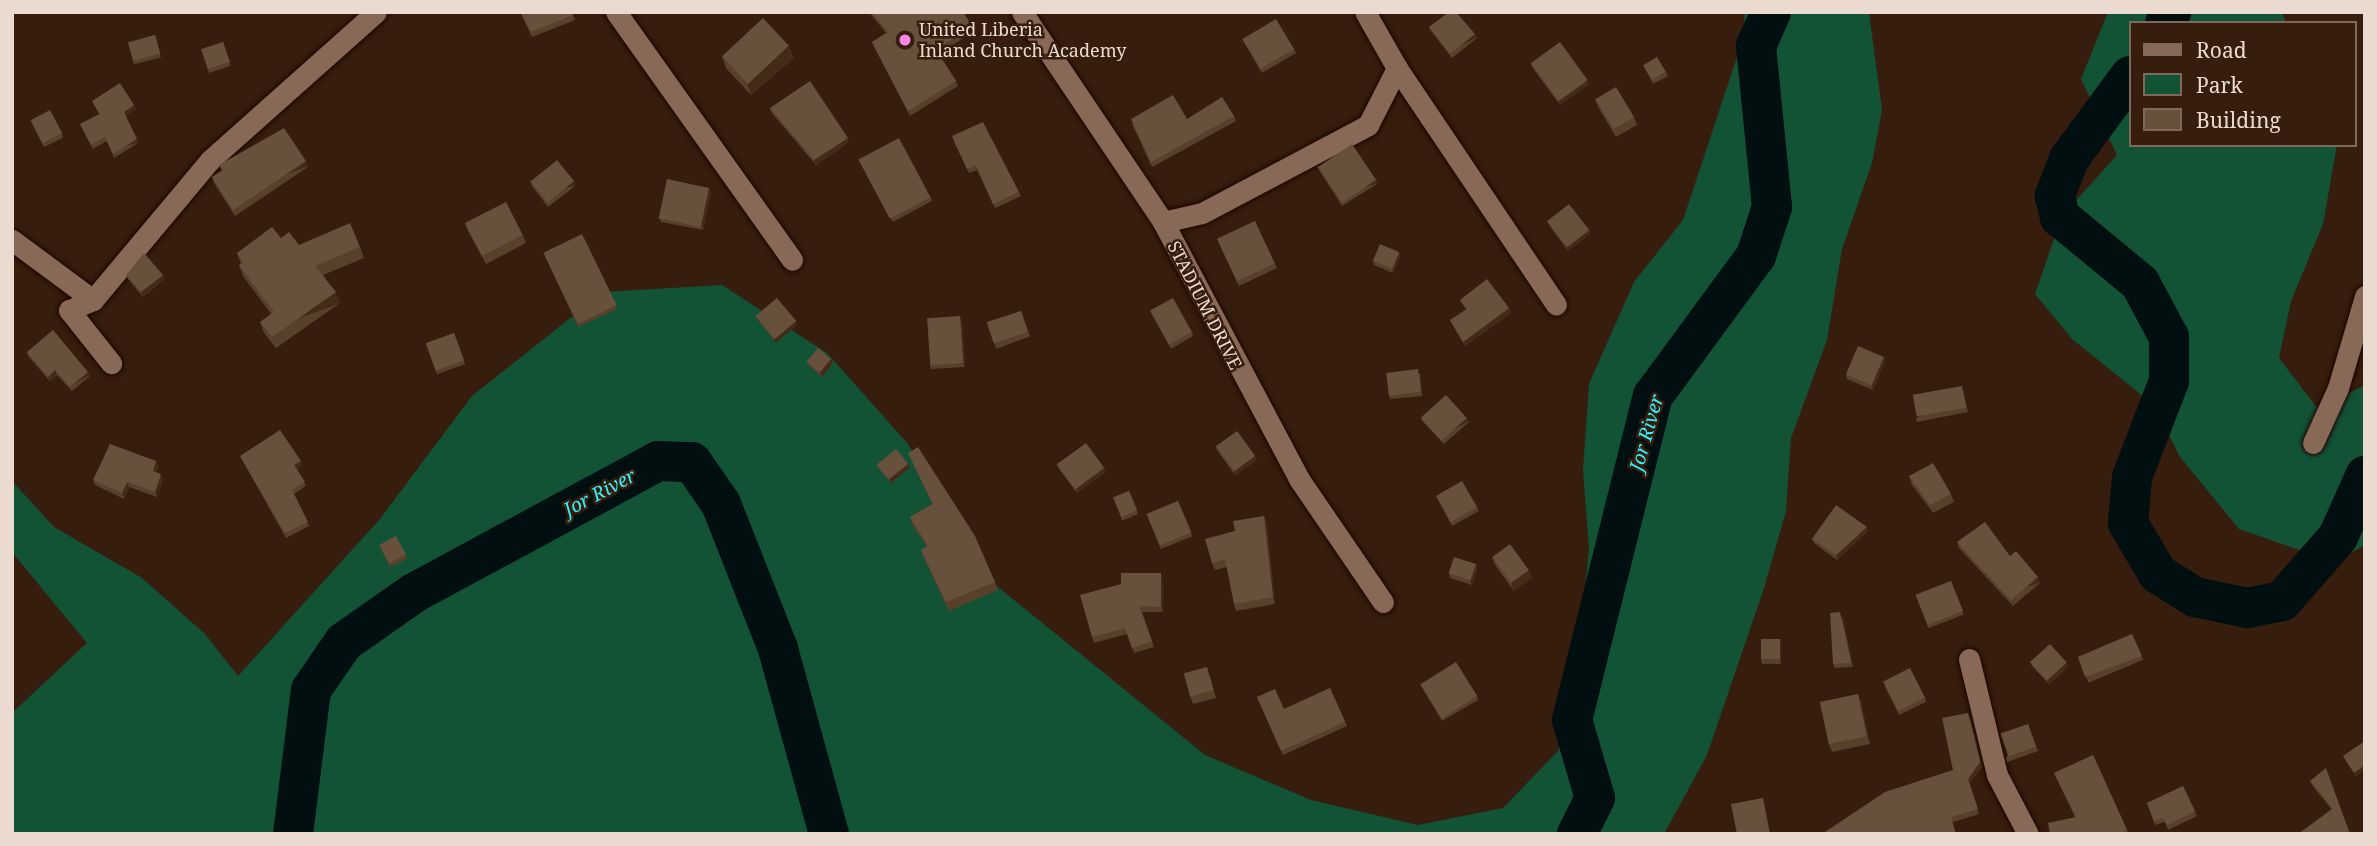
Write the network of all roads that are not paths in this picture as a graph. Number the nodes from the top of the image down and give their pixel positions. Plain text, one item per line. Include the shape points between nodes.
1 (376, 12) edge
2 (616, 12) edge
3 (1022, 12) edge
4 (1365, 12) edge
5 (1397, 68) junction
6 (1163, 222) junction
7 (12, 240) edge
8 (792, 260) dead end
9 (2365, 296) edge
10 (93, 300) junction
11 (1556, 304) dead end
12 (111, 363) dead end
13 (2314, 443) dead end
14 (1382, 603) dead end
15 (1969, 659) dead end
16 (2028, 834) edge

1 - 10 street via 210,160
2 - 8 street
3 - 6 street, STADIUM DRIVE
4 - 5 street
5 - 6 street via 1368,125 1202,213
5 - 11 street
6 - 14 street, STADIUM DRIVE via 1299,479
7 - 10 street
9 - 13 street via 2338,388
10 - 12 street via 69,310
15 - 16 street via 1997,775

